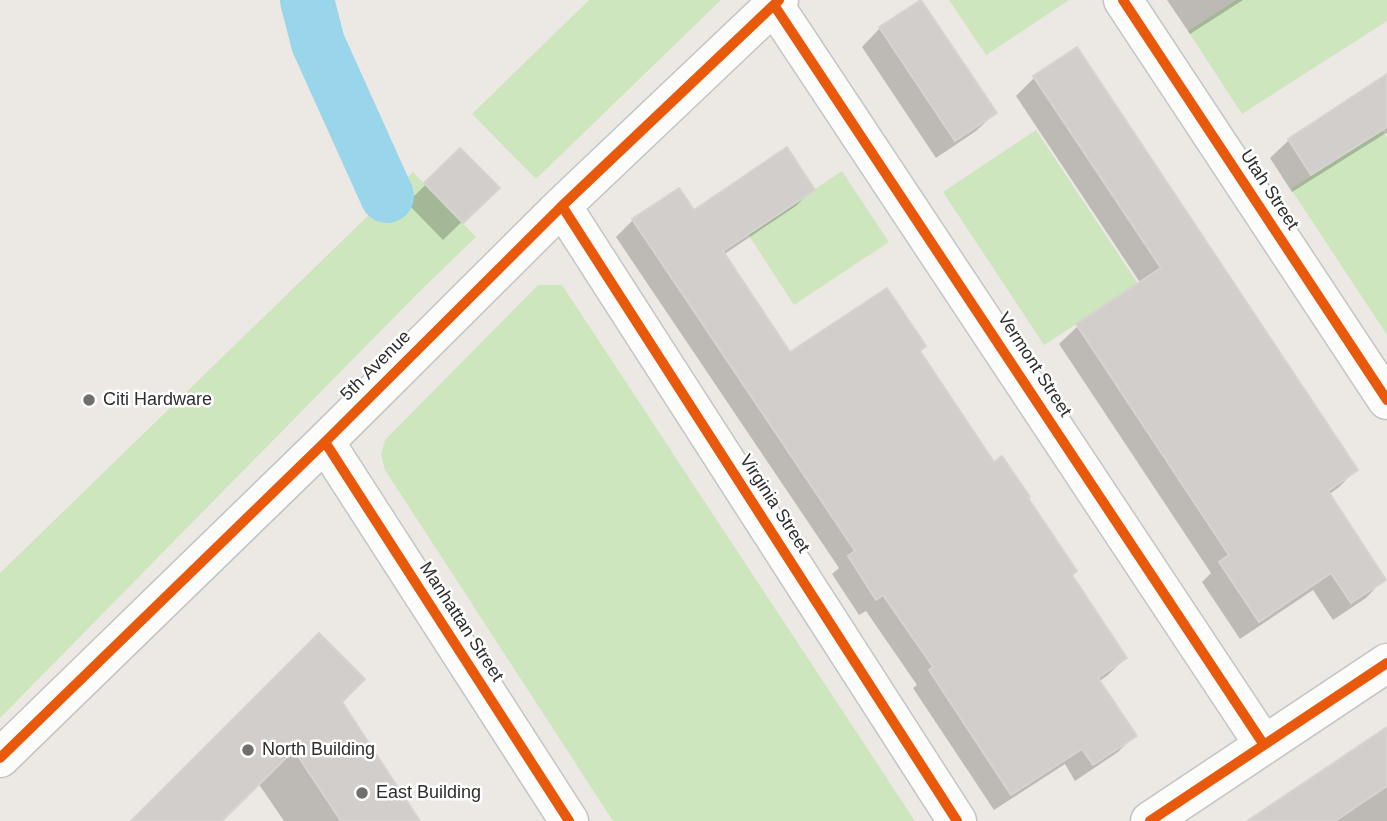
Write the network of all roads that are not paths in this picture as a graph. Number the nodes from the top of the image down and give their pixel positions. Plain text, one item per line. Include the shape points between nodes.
1 (1123, 0) edge
2 (777, 2) edge
3 (562, 206) junction
4 (1387, 400) edge
5 (324, 442) junction
6 (1387, 663) edge
7 (1264, 745) junction
8 (0, 758) edge
9 (569, 821) edge
10 (957, 821) edge
11 (1150, 821) edge

1 - 4 street, Utah Street
2 - 3 street, 5th Avenue
2 - 7 street, Vermont Street
3 - 5 street, 5th Avenue
3 - 10 street, Virginia Street
5 - 8 street, 5th Avenue
5 - 9 street, Manhattan Street
6 - 7 street
7 - 11 street

